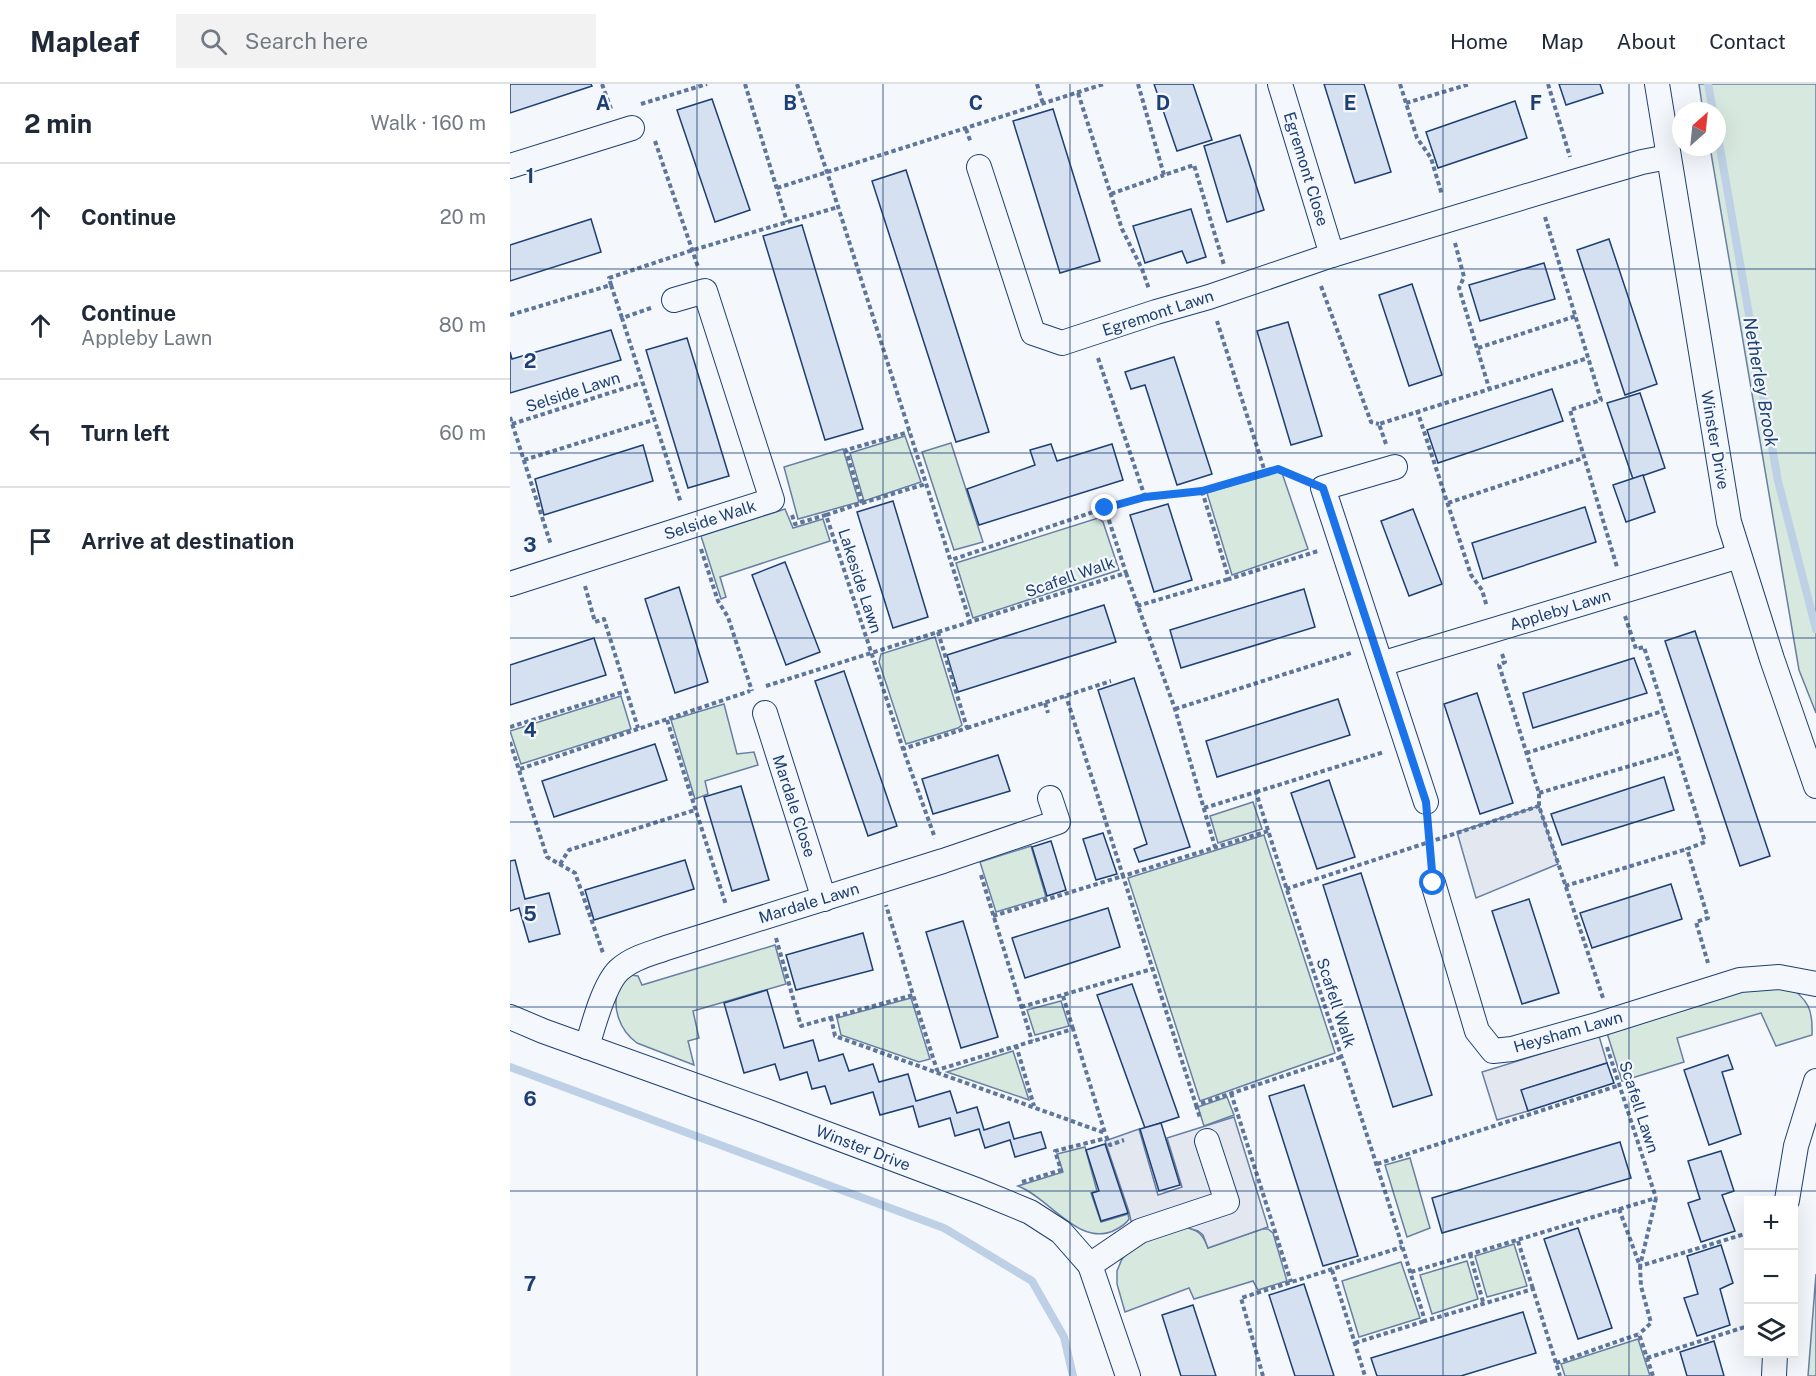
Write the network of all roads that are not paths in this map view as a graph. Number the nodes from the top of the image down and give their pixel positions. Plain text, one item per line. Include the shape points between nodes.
1 (1281, 84) edge
2 (1657, 84) edge
3 (626, 117) road end
4 (1668, 157) junction
5 (510, 166) edge
6 (979, 167) dead end
7 (1322, 259) junction
8 (674, 300) road end
9 (1395, 467) road end
10 (1739, 556) junction
11 (510, 584) edge
12 (1378, 654) junction
13 (765, 713) dead end
14 (1816, 786) edge
15 (1050, 798) dead end
16 (1426, 802) road end
17 (1433, 883) road end
18 (824, 899) junction
19 (1816, 984) edge
20 (510, 1017) edge
21 (586, 1047) junction
22 (1816, 1081) edge
23 (1207, 1141) dead end
24 (1788, 1196) edge
25 (1090, 1265) junction
26 (1775, 1358) edge
27 (1128, 1376) edge
28 (1774, 1376) edge

1 - 7 street, Egremont Close
2 - 4 street, Winster Drive
3 - 5 street
4 - 7 street, Egremont Lawn
4 - 10 street, Winster Drive via 1729,522
6 - 7 street, Egremont Lawn via 1034,333 1062,343
8 - 11 street, Selside Walk via 705,291 772,500
9 - 12 street via 1323,488
10 - 12 street, Appleby Lawn via 1494,630
10 - 14 street, Winster Drive
12 - 16 street
13 - 18 street, Mardale Close
15 - 18 street, Mardale Lawn via 1058,822
17 - 19 street, Heysham Lawn via 1477,1031 1493,1052 1605,1023 1740,980 1779,977
18 - 21 street, Mardale Lawn via 630,962 618,971
20 - 21 street, Winster Drive
21 - 25 street, Winster Drive via 1030,1212 1061,1232
22 - 24 street via 1796,1146
23 - 25 street via 1227,1202 1140,1231
25 - 27 street, Winster Drive
26 - 28 street

